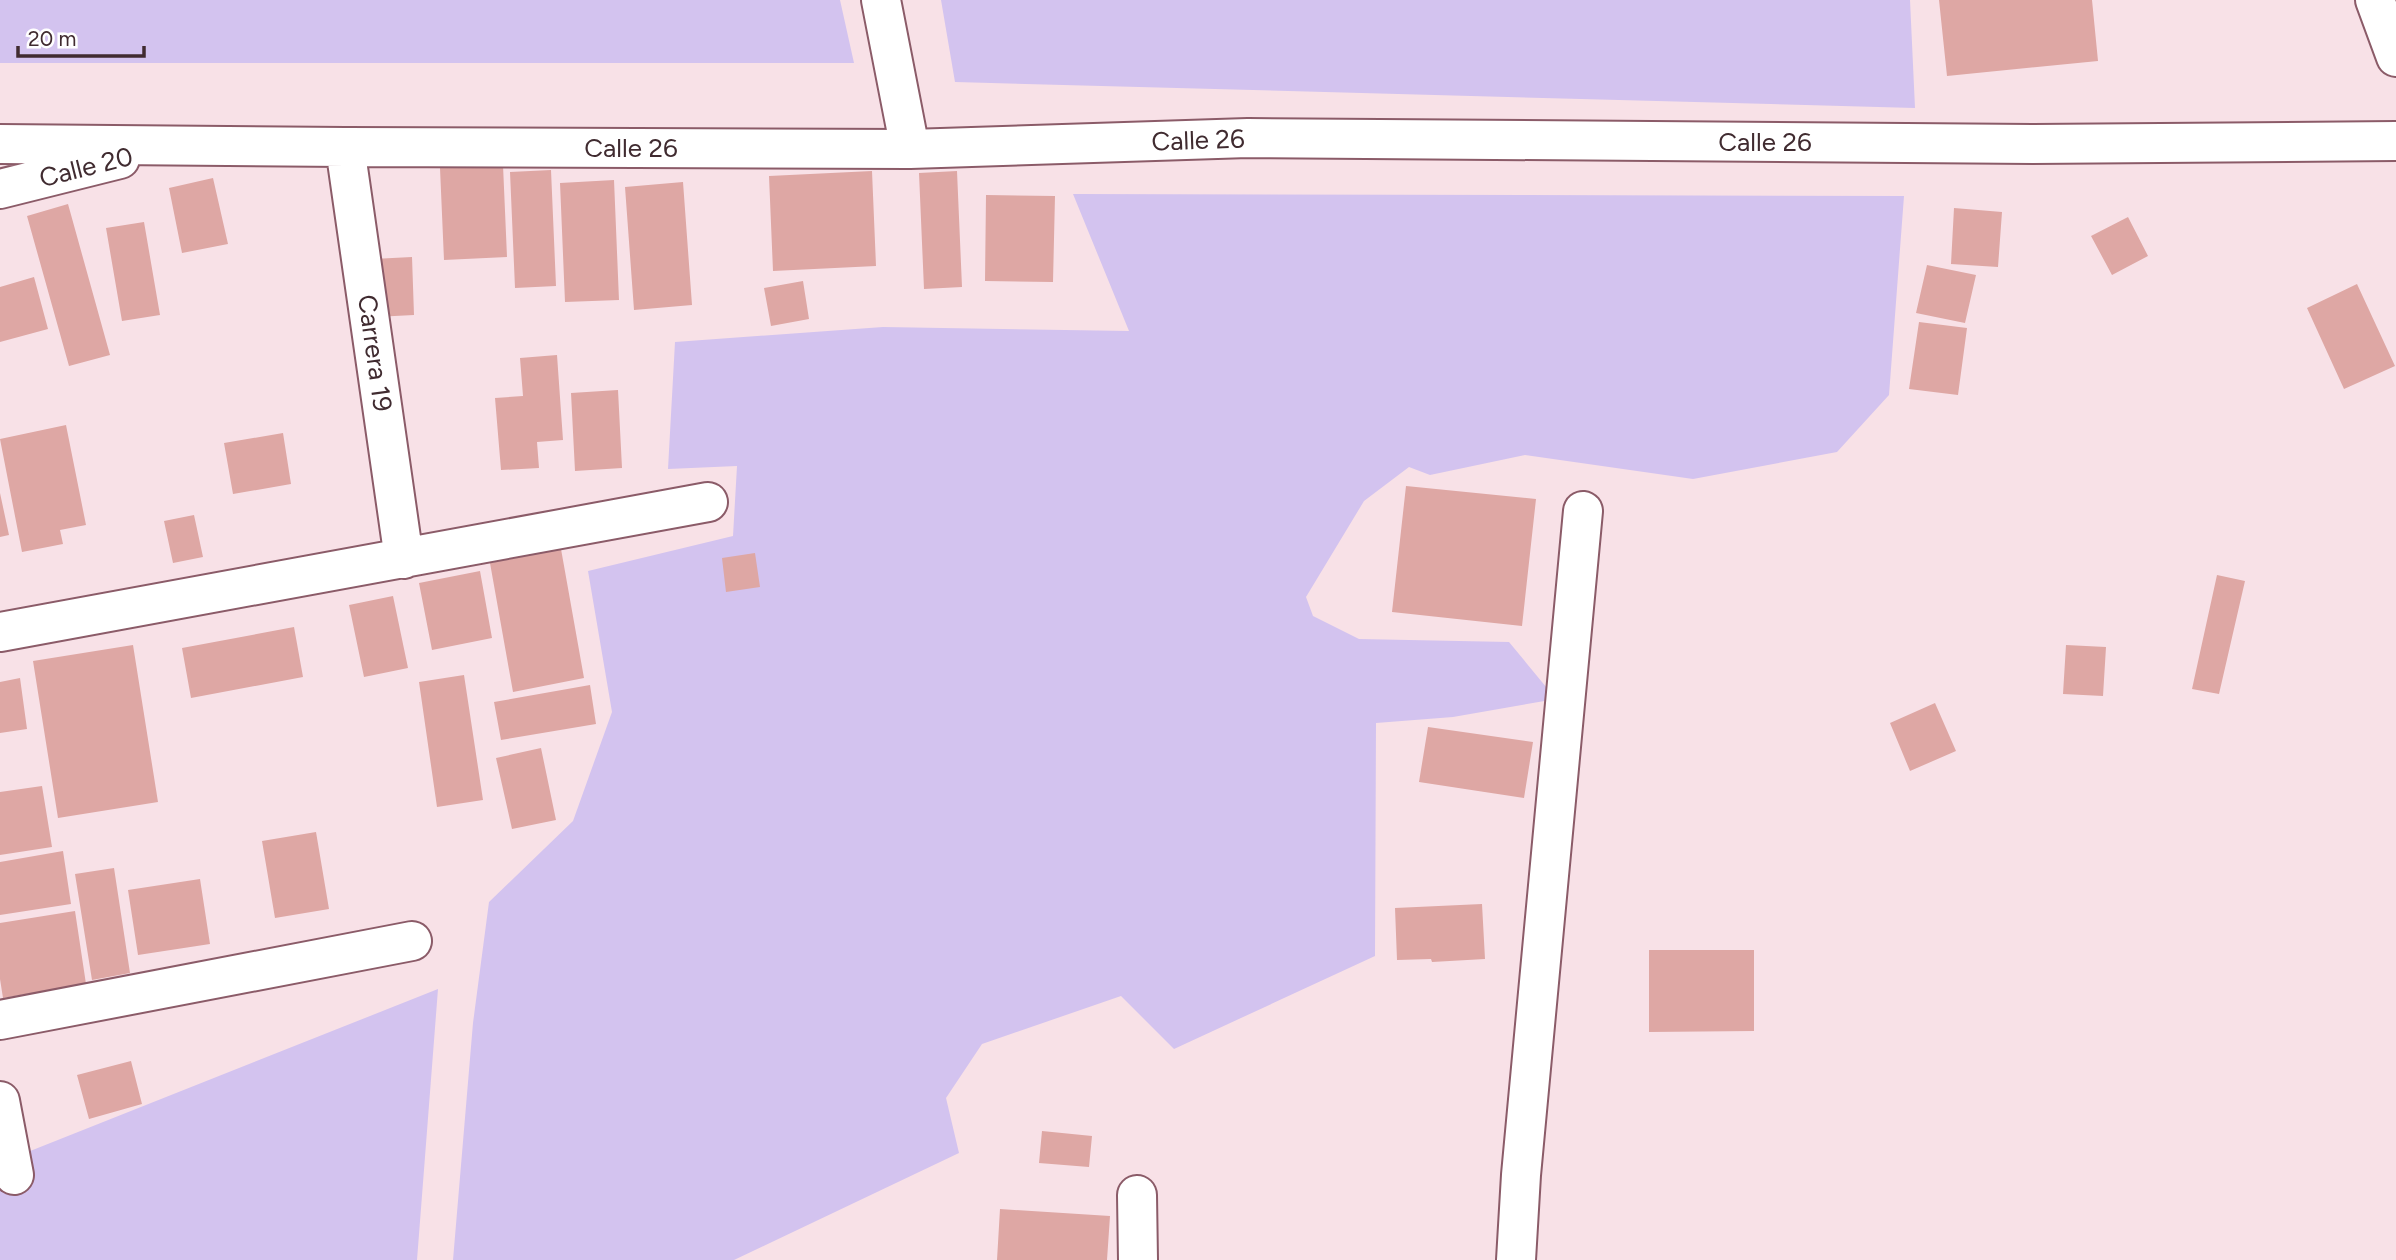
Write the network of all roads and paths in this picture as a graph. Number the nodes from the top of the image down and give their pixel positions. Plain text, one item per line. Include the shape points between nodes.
1 (881, 0) edge
2 (2375, 0) edge
3 (2396, 57) edge
4 (2396, 141) edge
5 (0, 144) edge
6 (173, 145) junction
7 (345, 148) junction
8 (910, 149) junction
9 (0, 189) edge
10 (709, 502) dead end
11 (1583, 512) dead end
12 (404, 559) junction
13 (0, 632) edge
14 (412, 941) dead end
15 (0, 1020) edge
16 (0, 1101) edge
17 (14, 1175) dead end
18 (1137, 1195) dead end
19 (1138, 1260) edge
20 (1516, 1260) edge

1 - 8 street
2 - 3 street
4 - 8 street, Calle 26 via 2033,144 1248,138
5 - 6 street, Calle 26
6 - 7 street, Calle 26
6 - 9 street, Calle 20
7 - 8 street, Calle 26
7 - 12 street, Carrera 19
10 - 12 street
11 - 20 street
12 - 13 street
14 - 15 street
16 - 17 street
18 - 19 street

